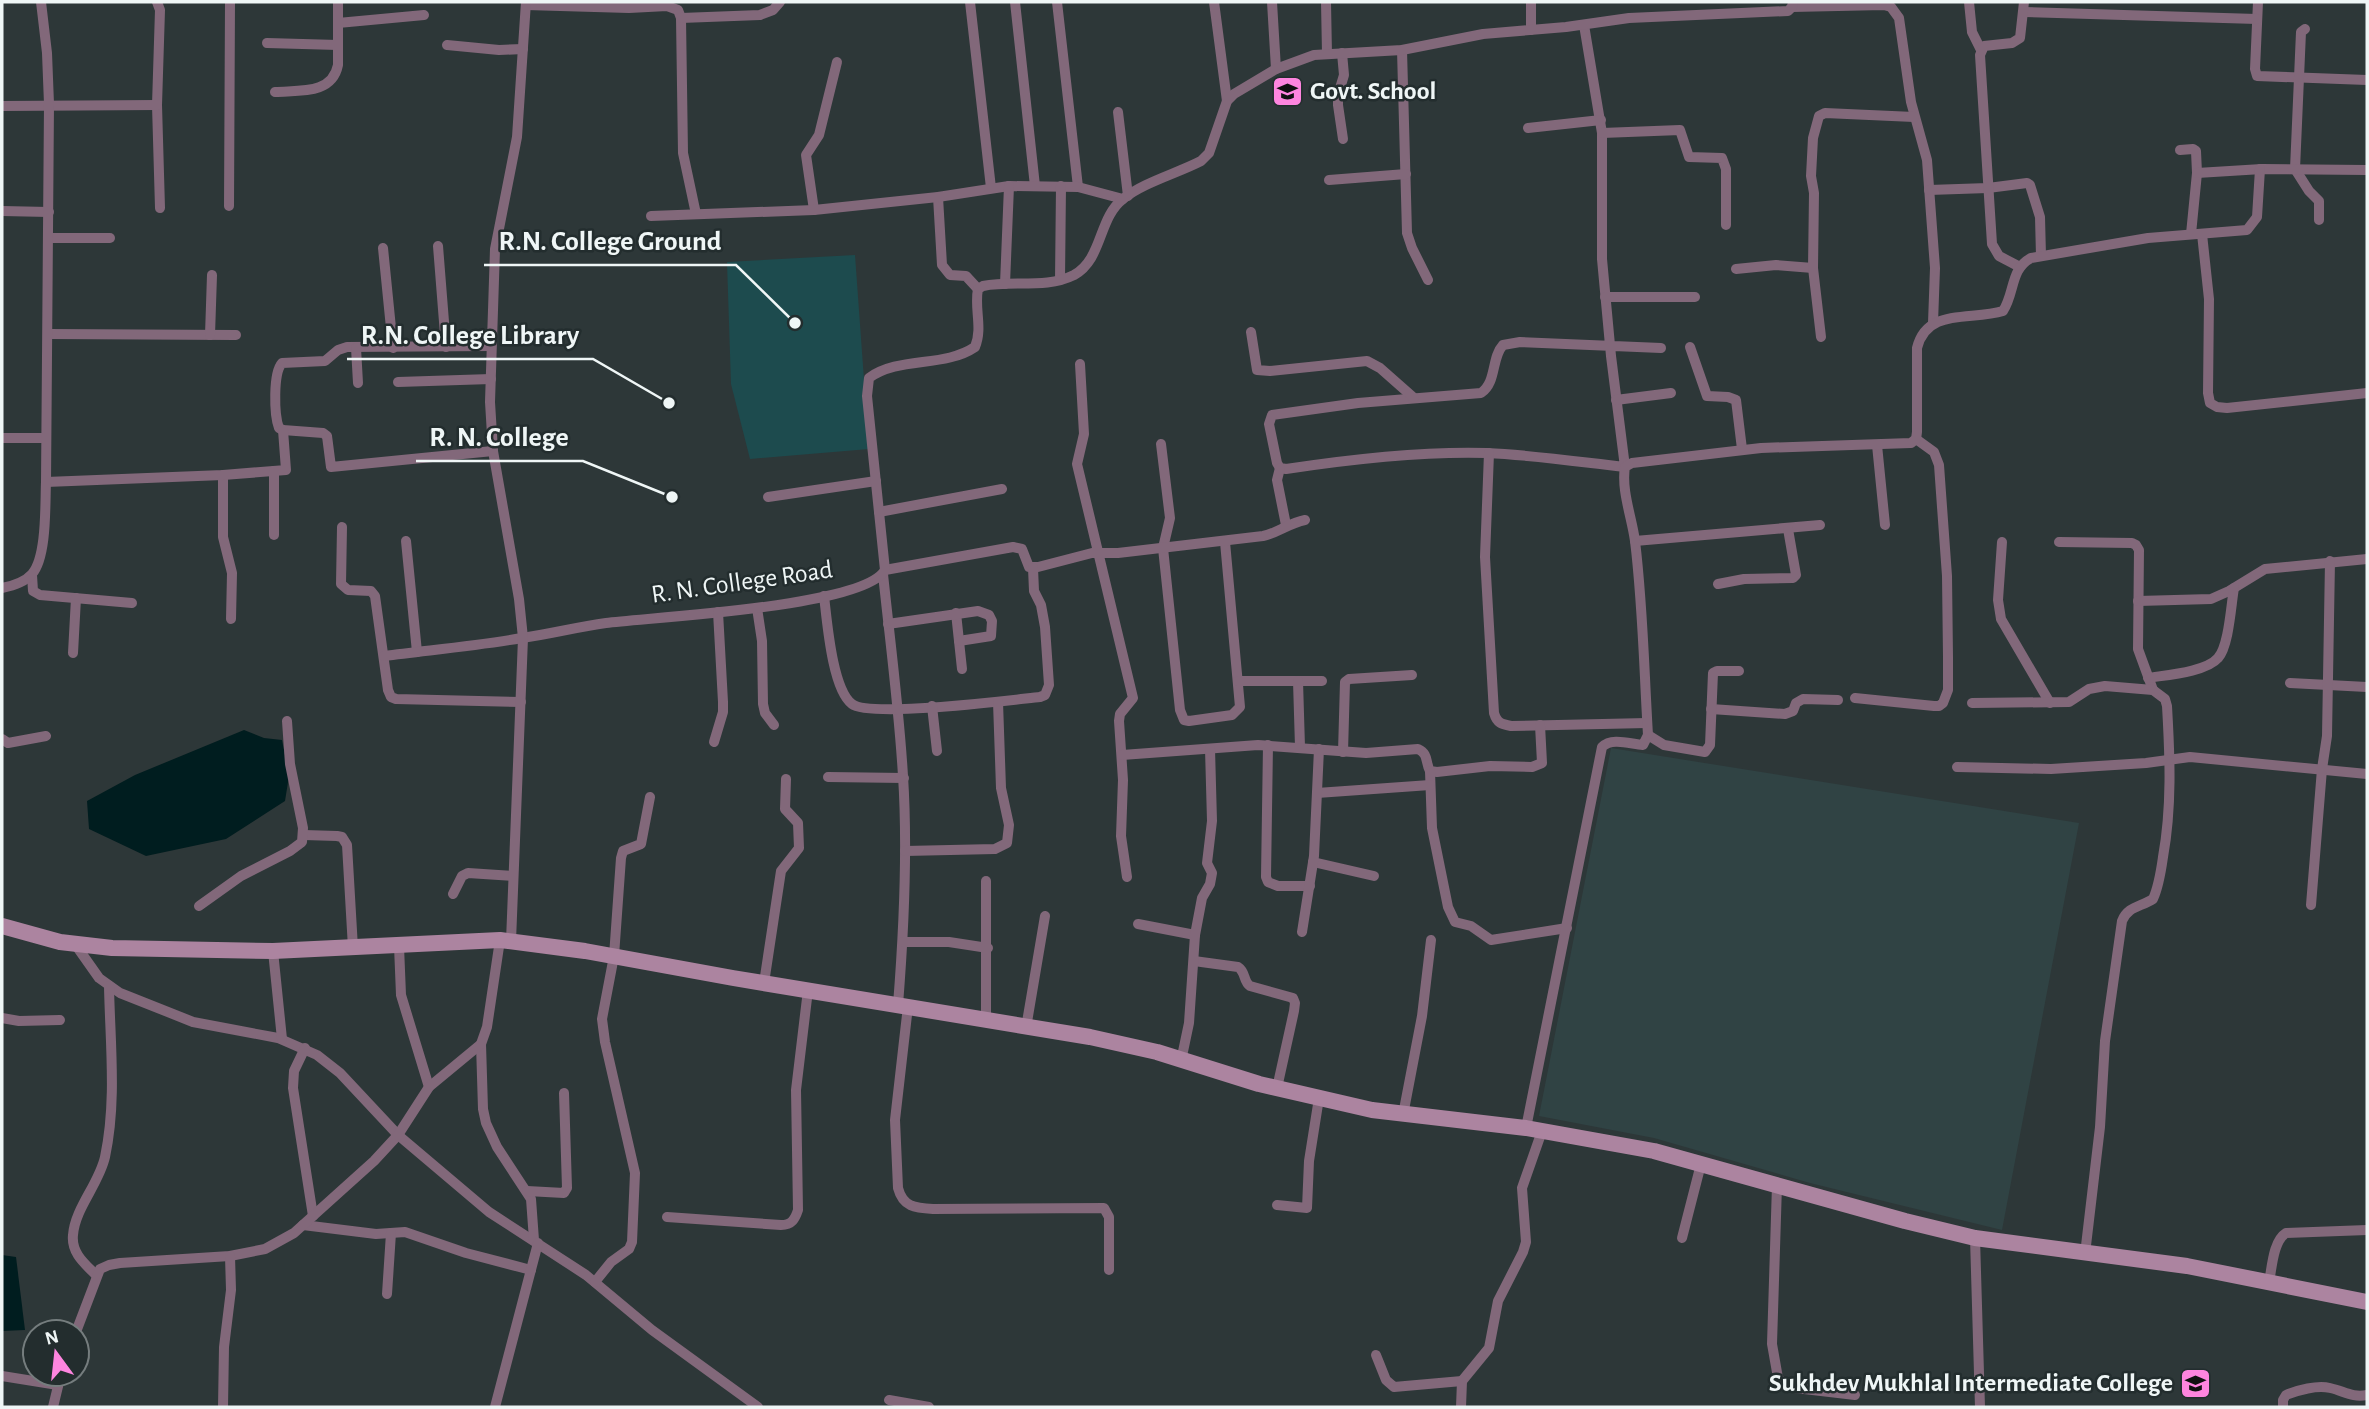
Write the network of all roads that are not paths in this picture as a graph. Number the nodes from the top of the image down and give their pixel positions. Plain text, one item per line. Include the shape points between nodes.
1 (41, 2) edge
2 (157, 2) edge
3 (230, 2) edge
4 (338, 2) edge
5 (780, 2) edge
6 (970, 2) edge
7 (1015, 2) edge
8 (1057, 2) edge
9 (1213, 2) edge
10 (1272, 2) edge
11 (1326, 2) edge
12 (1531, 2) edge
13 (1969, 2) edge
14 (2258, 2) edge
15 (526, 3) edge
16 (629, 5) edge
17 (1793, 5) edge
18 (1713, 7) edge
19 (2024, 7) edge
20 (424, 15) dead end
21 (681, 18) junction
22 (2257, 19) junction
23 (338, 23) junction
24 (1584, 25) junction
25 (2305, 29) dead end
26 (1531, 30) junction
27 (267, 43) dead end
28 (338, 45) junction
29 (447, 45) dead end
30 (523, 49) junction
31 (1402, 50) junction
32 (1981, 50) junction
33 (1342, 53) junction
34 (1327, 54) junction
35 (837, 62) dead end
36 (1276, 69) junction
37 (2300, 77) junction
38 (2367, 80) edge
39 (275, 92) dead end
40 (1227, 102) junction
41 (49, 104) junction
42 (157, 105) junction
43 (2, 106) edge
44 (1118, 112) dead end
45 (1914, 117) junction
46 (1601, 120) junction
47 (1528, 128) dead end
48 (1602, 133) junction
49 (1343, 139) dead end
50 (2180, 150) dead end
51 (2260, 169) junction
52 (2295, 169) junction
53 (2367, 170) edge
54 (2197, 173) junction
55 (1406, 174) junction
56 (1329, 180) dead end
57 (1009, 186) junction
58 (1035, 186) junction
59 (1061, 186) junction
60 (1078, 187) junction
61 (991, 188) junction
62 (1988, 188) junction
63 (1929, 190) junction
64 (938, 197) junction
65 (1125, 197) junction
66 (229, 206) dead end
67 (160, 208) dead end
68 (814, 210) junction
69 (2, 211) edge
70 (49, 212) junction
71 (696, 214) junction
72 (651, 216) dead end
73 (2319, 220) dead end
74 (1726, 225) dead end
75 (2197, 234) junction
76 (49, 238) junction
77 (110, 238) dead end
78 (438, 246) dead end
79 (383, 248) dead end
80 (2041, 257) junction
81 (2020, 267) junction
82 (1814, 268) junction
83 (1736, 269) dead end
84 (212, 275) dead end
85 (1060, 280) junction
86 (1428, 280) dead end
87 (1005, 284) junction
88 (978, 289) junction
89 (1605, 297) junction
90 (1695, 297) dead end
91 (1933, 323) junction
92 (1251, 332) dead end
93 (48, 334) junction
94 (210, 335) junction
95 (236, 335) dead end
96 (1821, 337) dead end
97 (491, 346) junction
98 (446, 347) junction
99 (1610, 347) junction
100 (1690, 347) dead end
101 (356, 348) junction
102 (393, 348) junction
103 (1661, 348) dead end
104 (1080, 364) dead end
105 (491, 379) junction
106 (398, 382) dead end
107 (358, 383) dead end
108 (1671, 393) dead end
109 (2367, 393) edge
110 (1414, 398) junction
111 (1616, 400) junction
112 (283, 430) junction
113 (2, 438) edge
114 (46, 438) junction
115 (1916, 439) junction
116 (1161, 444) dead end
117 (1877, 445) junction
118 (1742, 449) junction
119 (493, 451) junction
120 (1489, 453) junction
121 (1625, 467) junction
122 (1280, 468) junction
123 (274, 471) junction
124 (223, 475) junction
125 (876, 481) junction
126 (46, 482) junction
127 (1002, 489) dead end
128 (768, 497) dead end
129 (879, 512) junction
130 (1305, 520) dead end
131 (1286, 525) junction
132 (1820, 525) dead end
133 (1885, 525) dead end
134 (342, 527) dead end
135 (1788, 529) junction
136 (274, 535) dead end
137 (406, 541) dead end
138 (1634, 541) junction
139 (1225, 542) junction
140 (2003, 542) dead end
141 (2059, 542) dead end
142 (1163, 548) junction
143 (1100, 552) junction
144 (2367, 559) edge
145 (2330, 561) junction
146 (1033, 568) junction
147 (884, 572) junction
148 (32, 575) junction
149 (1718, 584) dead end
150 (2, 588) edge
151 (2234, 588) junction
152 (824, 596) junction
153 (76, 598) junction
154 (2138, 601) junction
155 (132, 603) dead end
156 (757, 608) junction
157 (718, 612) junction
158 (956, 613) junction
159 (231, 619) dead end
160 (888, 624) junction
161 (523, 638) junction
162 (959, 641) junction
163 (417, 652) junction
164 (73, 653) dead end
165 (384, 656) junction
166 (962, 668) dead end
167 (1739, 671) dead end
168 (1412, 675) dead end
169 (2148, 678) junction
170 (1238, 681) junction
171 (1298, 681) junction
172 (1322, 681) dead end
173 (2290, 683) dead end
174 (2327, 685) junction
175 (2367, 687) edge
176 (2153, 690) junction
177 (1855, 698) dead end
178 (1838, 700) dead end
179 (520, 702) junction
180 (998, 702) junction
181 (1972, 703) dead end
182 (2050, 703) junction
183 (932, 706) junction
184 (898, 709) junction
185 (1710, 709) junction
186 (287, 721) dead end
187 (1647, 723) junction
188 (774, 725) dead end
189 (1540, 725) junction
190 (1648, 735) junction
191 (46, 736) dead end
192 (2, 739) edge
193 (714, 742) dead end
194 (1268, 745) junction
195 (1300, 747) junction
196 (1210, 749) junction
197 (1318, 749) junction
198 (937, 751) dead end
199 (1343, 752) junction
200 (1122, 755) junction
201 (2170, 759) junction
202 (1957, 767) dead end
203 (2322, 769) junction
204 (1430, 771) junction
205 (2367, 774) edge
206 (828, 777) dead end
207 (904, 778) junction
208 (786, 779) dead end
209 (1430, 785) junction
210 (1317, 793) junction
211 (650, 797) dead end
212 (304, 835) junction
213 (905, 851) junction
214 (1313, 862) junction
215 (513, 876) junction
216 (1374, 876) dead end
217 (1127, 877) dead end
218 (986, 881) dead end
219 (1310, 886) junction
220 (453, 894) dead end
221 (2311, 905) dead end
222 (199, 906) dead end
223 (1045, 916) dead end
224 (1138, 924) dead end
225 (2, 928) edge
226 (1567, 928) junction
227 (1302, 932) dead end
228 (1195, 935) junction
229 (1431, 940) dead end
230 (505, 941) junction
231 (903, 942) junction
232 (75, 944) junction
233 (399, 946) junction
234 (353, 948) junction
235 (988, 948) junction
236 (273, 951) junction
237 (614, 956) junction
238 (1194, 961) junction
239 (764, 983) junction
240 (109, 986) junction
241 (808, 990) junction
242 (903, 1006) junction
243 (2, 1018) edge
244 (60, 1020) dead end
245 (986, 1020) junction
246 (1026, 1028) junction
247 (282, 1039) junction
248 (481, 1044) junction
249 (305, 1048) junction
250 (1181, 1061) junction
251 (429, 1087) junction
252 (1278, 1088) junction
253 (564, 1093) dead end
254 (1319, 1098) junction
255 (1403, 1115) junction
256 (1534, 1129) junction
257 (398, 1136) junction
258 (1701, 1164) junction
259 (1777, 1185) junction
260 (527, 1191) junction
261 (1277, 1205) dead end
262 (313, 1216) junction
263 (667, 1217) dead end
264 (303, 1225) junction
265 (2367, 1230) edge
266 (391, 1233) junction
267 (1682, 1238) dead end
268 (1975, 1238) junction
269 (536, 1242) junction
270 (2085, 1254) junction
271 (230, 1256) junction
272 (531, 1269) junction
273 (1109, 1270) dead end
274 (96, 1275) junction
275 (595, 1282) junction
276 (2269, 1282) junction
277 (387, 1294) dead end
278 (2367, 1302) edge
279 (81, 1318) edge
280 (1376, 1355) dead end
281 (2, 1378) edge
282 (21, 1379) edge
283 (1462, 1381) junction
284 (57, 1388) edge
285 (1854, 1395) dead end
286 (2367, 1395) edge
287 (889, 1400) dead end
288 (53, 1407) edge
289 (223, 1407) edge
290 (495, 1407) edge
291 (758, 1407) edge
292 (929, 1407) edge
293 (1461, 1407) edge
294 (1980, 1407) edge
295 (2283, 1407) edge

1 - 41 street
2 - 42 street
3 - 66 street
4 - 23 street
5 - 21 street via 760,15
6 - 61 street
7 - 58 street
8 - 60 street
9 - 40 street
10 - 36 street
11 - 34 street
12 - 26 street
13 - 32 street via 1972,32
14 - 22 street
15 - 16 street
15 - 30 street
16 - 21 street via 673,7
17 - 18 street via 1788,10
17 - 45 street via 1891,8 1899,19
18 - 24 street
19 - 22 street
19 - 32 street via 2016,42
20 - 23 street
21 - 71 street via 683,153
22 - 37 street via 2257,76
23 - 28 street
24 - 26 street
24 - 46 street
25 - 37 street via 2301,32
26 - 31 street
27 - 28 street
28 - 39 street via 338,65 331,82
29 - 30 street
30 - 97 street via 517,137 495,249
31 - 33 street
31 - 55 street
32 - 62 street
33 - 34 street
33 - 49 street via 1344,75 1338,104
34 - 36 street
35 - 68 street via 819,135 806,155
36 - 40 street
37 - 38 street
37 - 52 street
40 - 65 street via 1209,153
41 - 42 street
41 - 43 street
41 - 70 street
42 - 67 street
44 - 65 street
45 - 63 street via 1927,160
45 - 82 street via 1819,116 1812,143
46 - 47 street
46 - 48 street
48 - 74 street via 1680,130 1689,157 1721,158 1726,169
48 - 89 street
50 - 54 street via 2195,149
51 - 52 street
51 - 54 street
51 - 75 street via 2257,217 2251,226
52 - 53 street
52 - 73 street via 2319,201
54 - 75 street
55 - 56 street
55 - 86 street via 1409,241
57 - 58 street
57 - 61 street
57 - 87 street
58 - 59 street
59 - 60 street
59 - 85 street
60 - 65 street
61 - 64 street
62 - 63 street
62 - 80 street via 2030,185 2040,216
62 - 81 street via 1993,248
63 - 91 street via 1935,268
64 - 68 street
64 - 88 street via 942,265 950,275 965,276
65 - 85 street via 1114,208 1093,256 1075,274
68 - 71 street
69 - 70 street
70 - 76 street
71 - 72 street
75 - 80 street
75 - 109 street via 2210,299 2210,402 2227,408
76 - 77 street
76 - 93 street
78 - 98 street
79 - 102 street
80 - 81 street
81 - 91 street via 2003,311
82 - 83 street
82 - 96 street
84 - 94 street
85 - 87 street
87 - 88 street
88 - 125 street via 979,339 975,347 869,378
89 - 90 street
89 - 99 street
91 - 115 street via 1917,348
92 - 110 street via 1257,370 1367,361
93 - 94 street
93 - 114 street
94 - 95 street
97 - 98 street
97 - 105 street
98 - 102 street
99 - 103 street
99 - 110 street via 1511,342 1498,351 1488,388 1481,393
99 - 111 street
100 - 118 street via 1707,396 1736,400
101 - 102 street
101 - 107 street
101 - 112 street via 342,348 325,361 288,362 278,367 276,418
104 - 143 street via 1084,434 1077,464
105 - 106 street
105 - 119 street
108 - 111 street
110 - 122 street via 1272,415 1269,424
111 - 121 street
112 - 119 street via 327,436 331,467
112 - 123 street via 286,470
113 - 114 street
114 - 126 street
115 - 117 street via 1902,445
115 - 177 street via 1934,452 1939,465 1947,586 1946,698 1939,706
116 - 142 street via 1170,518
117 - 118 street
117 - 133 street
118 - 121 street
119 - 161 street
120 - 121 street
120 - 122 street
120 - 189 street via 1485,557 1494,713 1502,724
121 - 138 street
122 - 131 street via 1277,480
123 - 124 street
123 - 136 street
124 - 126 street
124 - 159 street via 223,537 232,573
125 - 128 street
125 - 129 street
126 - 148 street via 42,540
127 - 129 street
129 - 147 street
130 - 131 street
131 - 139 street via 1273,534
132 - 135 street
134 - 165 street via 341,584 375,596
135 - 138 street
135 - 149 street via 1793,578
137 - 163 street
138 - 187 street via 1646,656
139 - 142 street
139 - 170 street
140 - 182 street via 1998,600 2001,620
141 - 154 street via 2136,545
142 - 143 street
142 - 170 street via 1181,716 1189,721 1208,720 1237,712 1241,701
143 - 146 street
143 - 200 street via 1133,698 1120,714
144 - 145 street
145 - 151 street via 2265,569
145 - 174 street
146 - 147 street, R. N. College Road via 1021,549 1013,547
146 - 180 street via 1034,591 1045,627 1048,690 1040,697
147 - 152 street, R. N. College Road via 869,583
147 - 160 street
148 - 150 street
148 - 153 street via 36,594
151 - 154 street via 2211,599
151 - 169 street via 2220,657 2202,667
152 - 156 street, R. N. College Road
152 - 184 street via 831,656 851,704
153 - 155 street
153 - 164 street
154 - 169 street via 2138,649
156 - 157 street, R. N. College Road
156 - 188 street via 763,704
157 - 161 street, R. N. College Road via 605,623
157 - 193 street via 723,702
158 - 160 street
158 - 162 street
158 - 162 street via 984,611 992,621 991,636
160 - 184 street
161 - 163 street, R. N. College Road
161 - 179 street
162 - 166 street
163 - 165 street, R. N. College Road
165 - 179 street via 388,690 396,699
167 - 185 street via 1713,673
168 - 199 street via 1345,682
169 - 176 street
170 - 171 street
171 - 172 street
171 - 195 street
173 - 174 street
174 - 175 street
174 - 203 street
176 - 182 street via 2097,687 2069,702
176 - 201 street via 2167,706
178 - 185 street via 1799,700 1793,711 1785,714
179 - 215 street
180 - 183 street
180 - 213 street via 1007,843 995,849
181 - 182 street
183 - 184 street
183 - 198 street
184 - 207 street
185 - 190 street via 1710,745 1705,752 1664,745
186 - 212 street
187 - 189 street
187 - 190 street
189 - 204 street via 1542,763 1538,766
190 - 226 street via 1643,745 1612,742 1602,747
191 - 192 street via 8,743
194 - 195 street
194 - 196 street
194 - 219 street via 1266,877 1278,886
195 - 197 street
196 - 200 street
196 - 228 street via 1212,821 1207,863 1212,873
197 - 199 street
197 - 210 street
199 - 204 street via 1418,749 1427,757
200 - 217 street via 1121,836
201 - 202 street via 2051,769
201 - 203 street
201 - 270 street via 2168,828 2157,892 2153,899 2125,913 2122,921 2105,1041
203 - 205 street
203 - 221 street
204 - 209 street
206 - 207 street
207 - 213 street
208 - 239 street via 785,809 798,823 799,848 781,871
209 - 210 street
209 - 226 street via 1432,828 1455,922 1471,926 1491,940
210 - 214 street
211 - 237 street via 642,844 623,851 621,858
212 - 222 street via 297,847 241,876
212 - 234 street via 337,835 347,845
213 - 231 street
214 - 216 street
214 - 219 street
215 - 220 street via 468,873
215 - 230 street
218 - 235 street
219 - 227 street
223 - 246 street
224 - 228 street
225 - 232 main road
226 - 256 street
228 - 238 street
229 - 255 street
230 - 233 main road
230 - 237 main road
230 - 248 street
231 - 235 street
231 - 242 street
232 - 236 main road
232 - 240 street
233 - 234 main road
233 - 251 street via 401,995
234 - 236 main road
235 - 245 street
236 - 247 street
237 - 239 main road
237 - 275 street via 603,1004 603,1030 633,1162 633,1232 629,1249
238 - 250 street
238 - 252 street via 1238,967 1250,986 1293,998
239 - 241 main road
240 - 247 street via 193,1022
240 - 274 street via 108,1139 103,1167 72,1237 79,1256
241 - 242 main road
241 - 263 street via 796,1090 796,1218 781,1225
242 - 245 main road
242 - 273 street via 895,1120 900,1198 923,1209 1104,1208 1109,1217
243 - 244 street
245 - 246 main road
246 - 250 main road via 1090,1037
247 - 249 street
248 - 251 street
248 - 260 street via 486,1123
249 - 257 street via 340,1073
249 - 262 street via 294,1071 293,1088
250 - 252 main road
251 - 257 street
252 - 254 main road
253 - 260 street via 567,1188 558,1194
254 - 255 main road
254 - 261 street via 1307,1208
255 - 256 main road
256 - 258 main road
256 - 283 street via 1522,1188 1526,1242 1499,1301 1489,1348
257 - 262 street
257 - 269 street via 489,1212
258 - 259 main road
258 - 267 street
259 - 268 main road
259 - 285 street via 1772,1333 1778,1378 1787,1387
260 - 269 street
262 - 264 street
264 - 266 street
264 - 271 street via 265,1249
265 - 276 street via 2286,1233 2278,1243
266 - 272 street via 412,1234
266 - 277 street
268 - 270 main road
268 - 294 street
269 - 272 street
269 - 275 street
270 - 276 main road
271 - 274 street via 109,1265
271 - 289 street
272 - 290 street
274 - 279 street
275 - 291 street
276 - 278 main road
280 - 283 street via 1386,1380 1394,1387
281 - 282 street
283 - 293 street
284 - 288 street
286 - 295 street via 2354,1397 2320,1387 2286,1395
287 - 292 street

